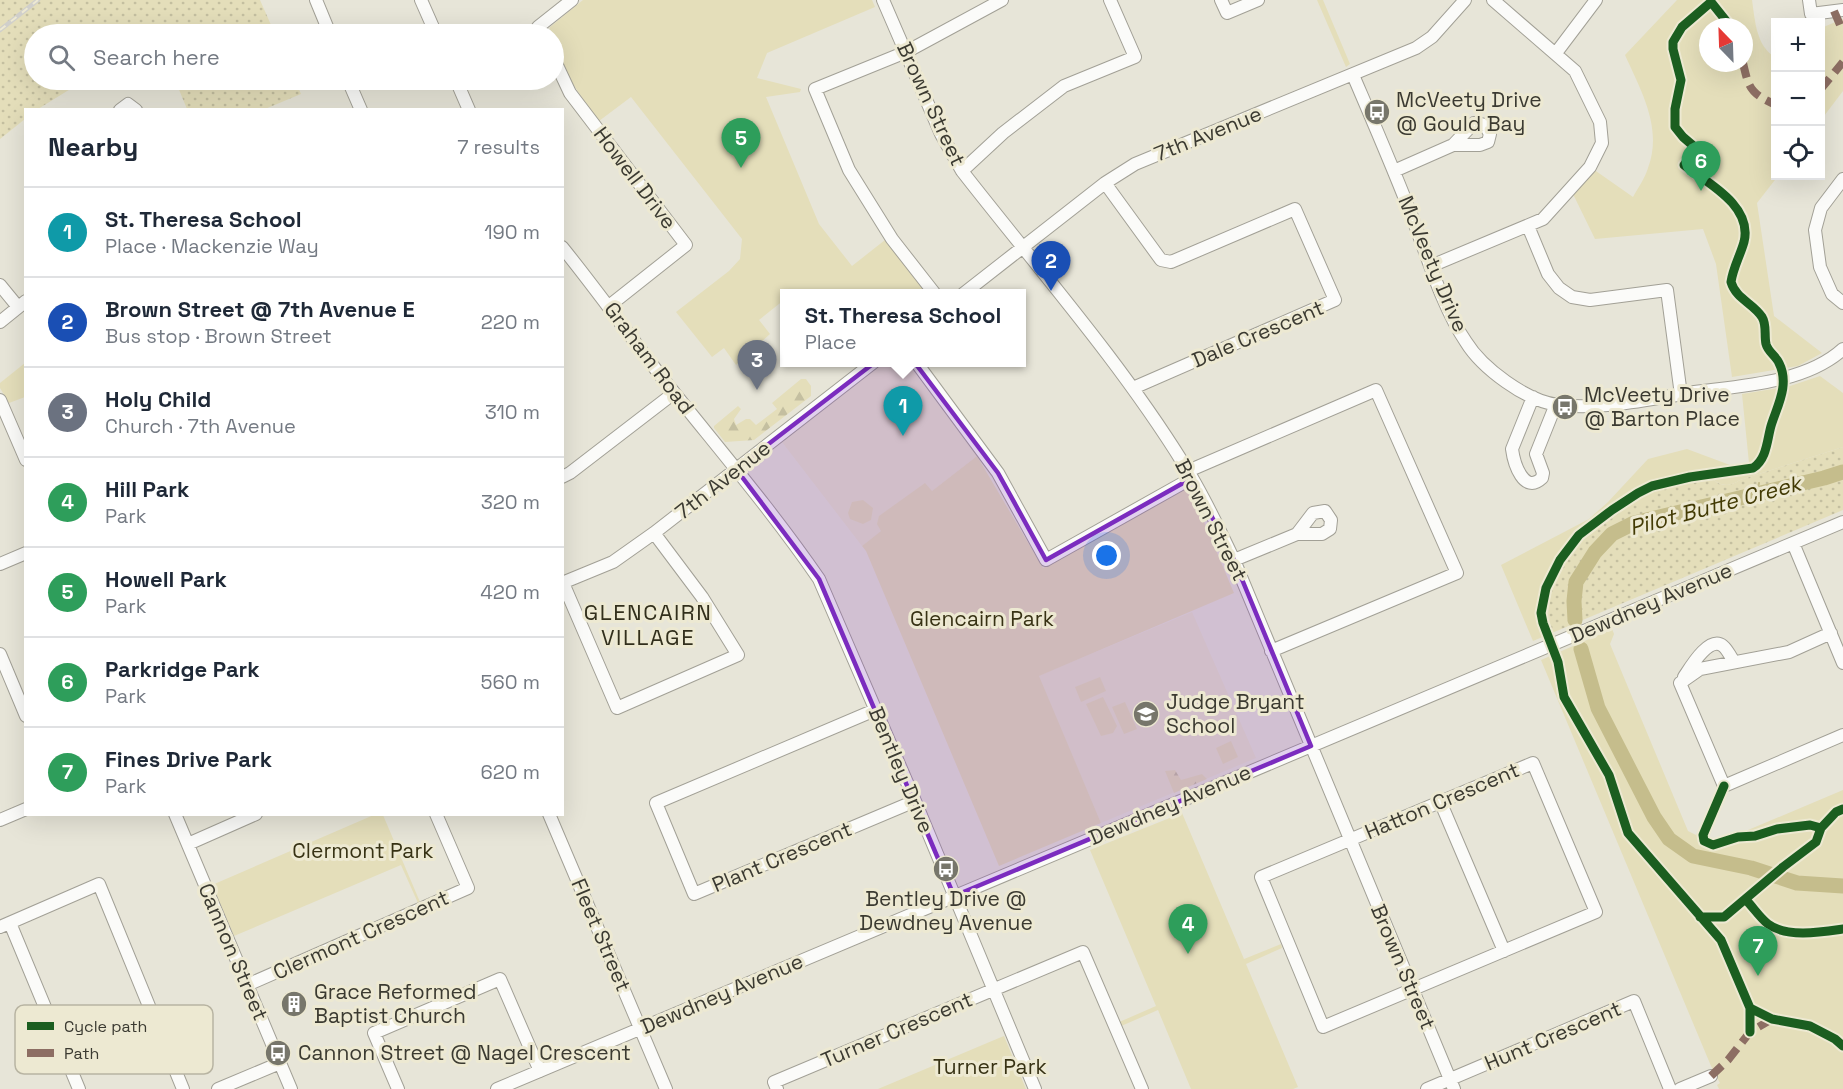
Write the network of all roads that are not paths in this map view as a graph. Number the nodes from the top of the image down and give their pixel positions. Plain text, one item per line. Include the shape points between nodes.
1 (316, 0) edge
2 (421, 0) edge
3 (572, 0) edge
4 (884, 0) edge
5 (1000, 0) edge
6 (1110, 0) edge
7 (1221, 0) edge
8 (1258, 0) edge
9 (1465, 0) edge
10 (1493, 0) edge
11 (1596, 0) edge
12 (1809, 0) edge
13 (1843, 10) edge
14 (326, 24) edge
15 (432, 24) edge
16 (542, 24) edge
17 (906, 52) junction
18 (1556, 53) junction
19 (1353, 75) junction
20 (564, 80) edge
21 (352, 90) edge
22 (460, 90) edge
23 (360, 108) edge
24 (468, 108) edge
25 (1454, 145) dead end
26 (962, 171) junction
27 (1394, 171) junction
28 (1843, 179) edge
29 (1105, 183) junction
30 (1528, 226) junction
31 (1022, 248) junction
32 (564, 250) edge
33 (1431, 266) junction
34 (0, 285) edge
35 (931, 289) edge
36 (969, 289) edge
37 (1843, 303) edge
38 (22, 304) edge
39 (609, 306) junction
40 (0, 322) edge
41 (1843, 350) edge
42 (869, 367) edge
43 (919, 367) edge
44 (1132, 388) junction
45 (674, 393) junction
46 (1681, 394) junction
47 (1533, 397) junction
48 (0, 400) edge
49 (1556, 404) junction
50 (24, 453) edge
51 (736, 469) junction
52 (1190, 474) junction
53 (564, 476) edge
54 (1843, 522) edge
55 (654, 533) junction
56 (1297, 534) dead end
57 (1793, 543) junction
58 (24, 554) edge
59 (1234, 560) junction
60 (0, 564) edge
61 (564, 582) edge
62 (564, 588) edge
63 (1831, 633) junction
64 (1271, 651) junction
65 (0, 654) edge
66 (1734, 662) junction
67 (1843, 663) edge
68 (1680, 683) junction
69 (875, 710) junction
70 (24, 711) edge
71 (1843, 735) edge
72 (1311, 746) junction
73 (915, 801) junction
74 (1440, 801) junction
75 (24, 810) edge
76 (176, 816) edge
77 (251, 816) edge
78 (437, 816) edge
79 (550, 816) edge
80 (0, 820) edge
81 (1350, 840) junction
82 (188, 844) junction
83 (954, 896) junction
84 (5, 925) edge
85 (1504, 951) junction
86 (247, 985) junction
87 (993, 990) junction
88 (1413, 990) junction
89 (41, 1005) edge
90 (149, 1005) edge
91 (641, 1028) junction
92 (280, 1063) junction
93 (540, 1071) junction
94 (72, 1074) edge
95 (177, 1074) edge
96 (1711, 1076) dead end
97 (1452, 1084) edge
98 (79, 1089) edge
99 (183, 1089) edge
100 (218, 1089) edge
101 (291, 1089) edge
102 (398, 1089) edge
103 (497, 1089) edge
104 (666, 1089) edge
105 (777, 1089) edge
106 (1035, 1089) edge
107 (1142, 1089) edge
108 (1427, 1089) edge
109 (1670, 1089) edge
110 (1680, 1089) edge

1 - 14 street
2 - 15 street
3 - 16 street
4 - 17 street, Brown Street
5 - 17 street
6 - 26 street via 1135,57 1064,86
7 - 8 street via 1227,13
9 - 19 street, 7th Avenue via 1424,43
10 - 18 street
11 - 18 street
12 - 13 street via 1810,14
17 - 26 street, Brown Street via 941,134
17 - 35 street via 815,89 849,170 892,239
18 - 30 street via 1575,71 1600,122 1602,143 1583,176 1543,219
19 - 27 street, McVeety Drive
19 - 29 street, 7th Avenue via 1135,164
20 - 39 street, Howell Drive via 686,245
21 - 23 street
22 - 24 street
25 - 27 street
26 - 31 street, Brown Street
27 - 33 street, McVeety Drive
28 - 37 street via 1821,208 1815,230 1820,267 1832,294
29 - 31 street, 7th Avenue
29 - 44 street, Dale Crescent via 1161,260 1171,262 1295,209 1335,300
30 - 33 street
30 - 46 street via 1548,274 1572,297 1590,300 1667,290
31 - 36 street, 7th Avenue
31 - 44 street, Brown Street
32 - 39 street, Graham Road
33 - 47 street, McVeety Drive via 1466,343 1483,363
34 - 38 street
38 - 40 street
39 - 45 street, Graham Road
41 - 46 street, McVeety Drive via 1812,369 1782,379
42 - 51 street, 7th Avenue
43 - 52 street via 998,473 1046,560
44 - 52 street, Brown Street
45 - 51 street, Graham Road
45 - 53 street
46 - 49 street, McVeety Drive via 1603,405
47 - 49 street, McVeety Drive
47 - 49 street via 1512,449 1527,483 1542,478 1536,454
48 - 50 street
51 - 55 street, 7th Avenue
51 - 69 street, Bentley Drive via 819,579
52 - 59 street, Brown Street
52 - 64 street via 1376,390 1456,573
54 - 57 street, Dewdney Avenue
55 - 61 street, 7th Avenue via 613,562
55 - 62 street via 702,597 738,655 617,708
56 - 59 street
57 - 63 street
57 - 72 street, Dewdney Avenue
58 - 60 street
59 - 64 street, Brown Street
63 - 66 street via 1789,651
63 - 67 street
64 - 72 street, Brown Street
65 - 70 street
66 - 68 street via 1700,669
66 - 68 street via 1723,646 1712,644 1702,651
68 - 71 street via 1724,786
69 - 73 street, Bentley Drive
69 - 73 street, Plant Crescent via 656,802 694,894
72 - 81 street, Brown Street
72 - 83 street, Dewdney Avenue
73 - 83 street, Bentley Drive
74 - 81 street, Hatton Crescent
74 - 85 street
74 - 85 street, Hatton Crescent via 1533,763 1596,912
75 - 80 street
76 - 82 street, Cannon Street
77 - 82 street
78 - 86 street, Clermont Crescent via 468,888
79 - 91 street, Fleet Street
81 - 88 street, Brown Street
81 - 88 street, Hatton Crescent via 1261,877 1323,1027
82 - 86 street, Cannon Street
83 - 87 street, Bentley Drive
83 - 91 street, Dewdney Avenue
84 - 89 street
84 - 90 street via 99,884
85 - 88 street, Hatton Crescent
86 - 92 street, Cannon Street
87 - 105 street, Turner Crescent via 774,1082
87 - 106 street, Bentley Drive
87 - 107 street via 1083,952
88 - 97 street, Brown Street
91 - 93 street, Dewdney Avenue
91 - 104 street, Fleet Street
92 - 100 street
92 - 101 street, Cannon Street
93 - 102 street via 500,979 374,1033
93 - 103 street, Dewdney Avenue
94 - 98 street
95 - 99 street
96 - 110 street
97 - 108 street
97 - 109 street, Hunt Crescent via 1634,1001

